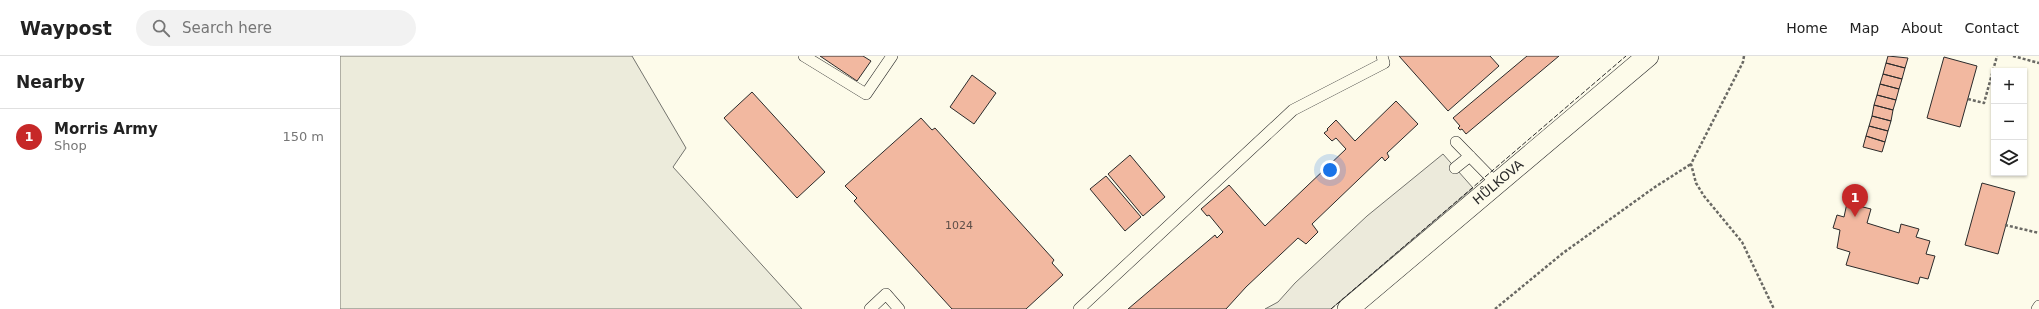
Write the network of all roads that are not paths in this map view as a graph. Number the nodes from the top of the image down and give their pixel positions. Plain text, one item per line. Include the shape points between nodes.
1 (804, 56) edge
2 (892, 56) edge
3 (1382, 56) edge
4 (1648, 56) edge
5 (1456, 142) dead end
6 (1470, 156) junction
7 (1455, 168) dead end
8 (1496, 183) junction
9 (2039, 306) edge
10 (870, 309) edge
11 (900, 309) edge
12 (1079, 309) edge
13 (1348, 309) edge
14 (2037, 309) edge

1 - 2 lane via 866,94
3 - 12 lane via 1384,63 1293,110
4 - 8 street, HŮLKOVA
5 - 6 lane
6 - 7 lane
6 - 8 lane
8 - 13 street, HŮLKOVA
9 - 14 lane
10 - 11 lane via 886,294

